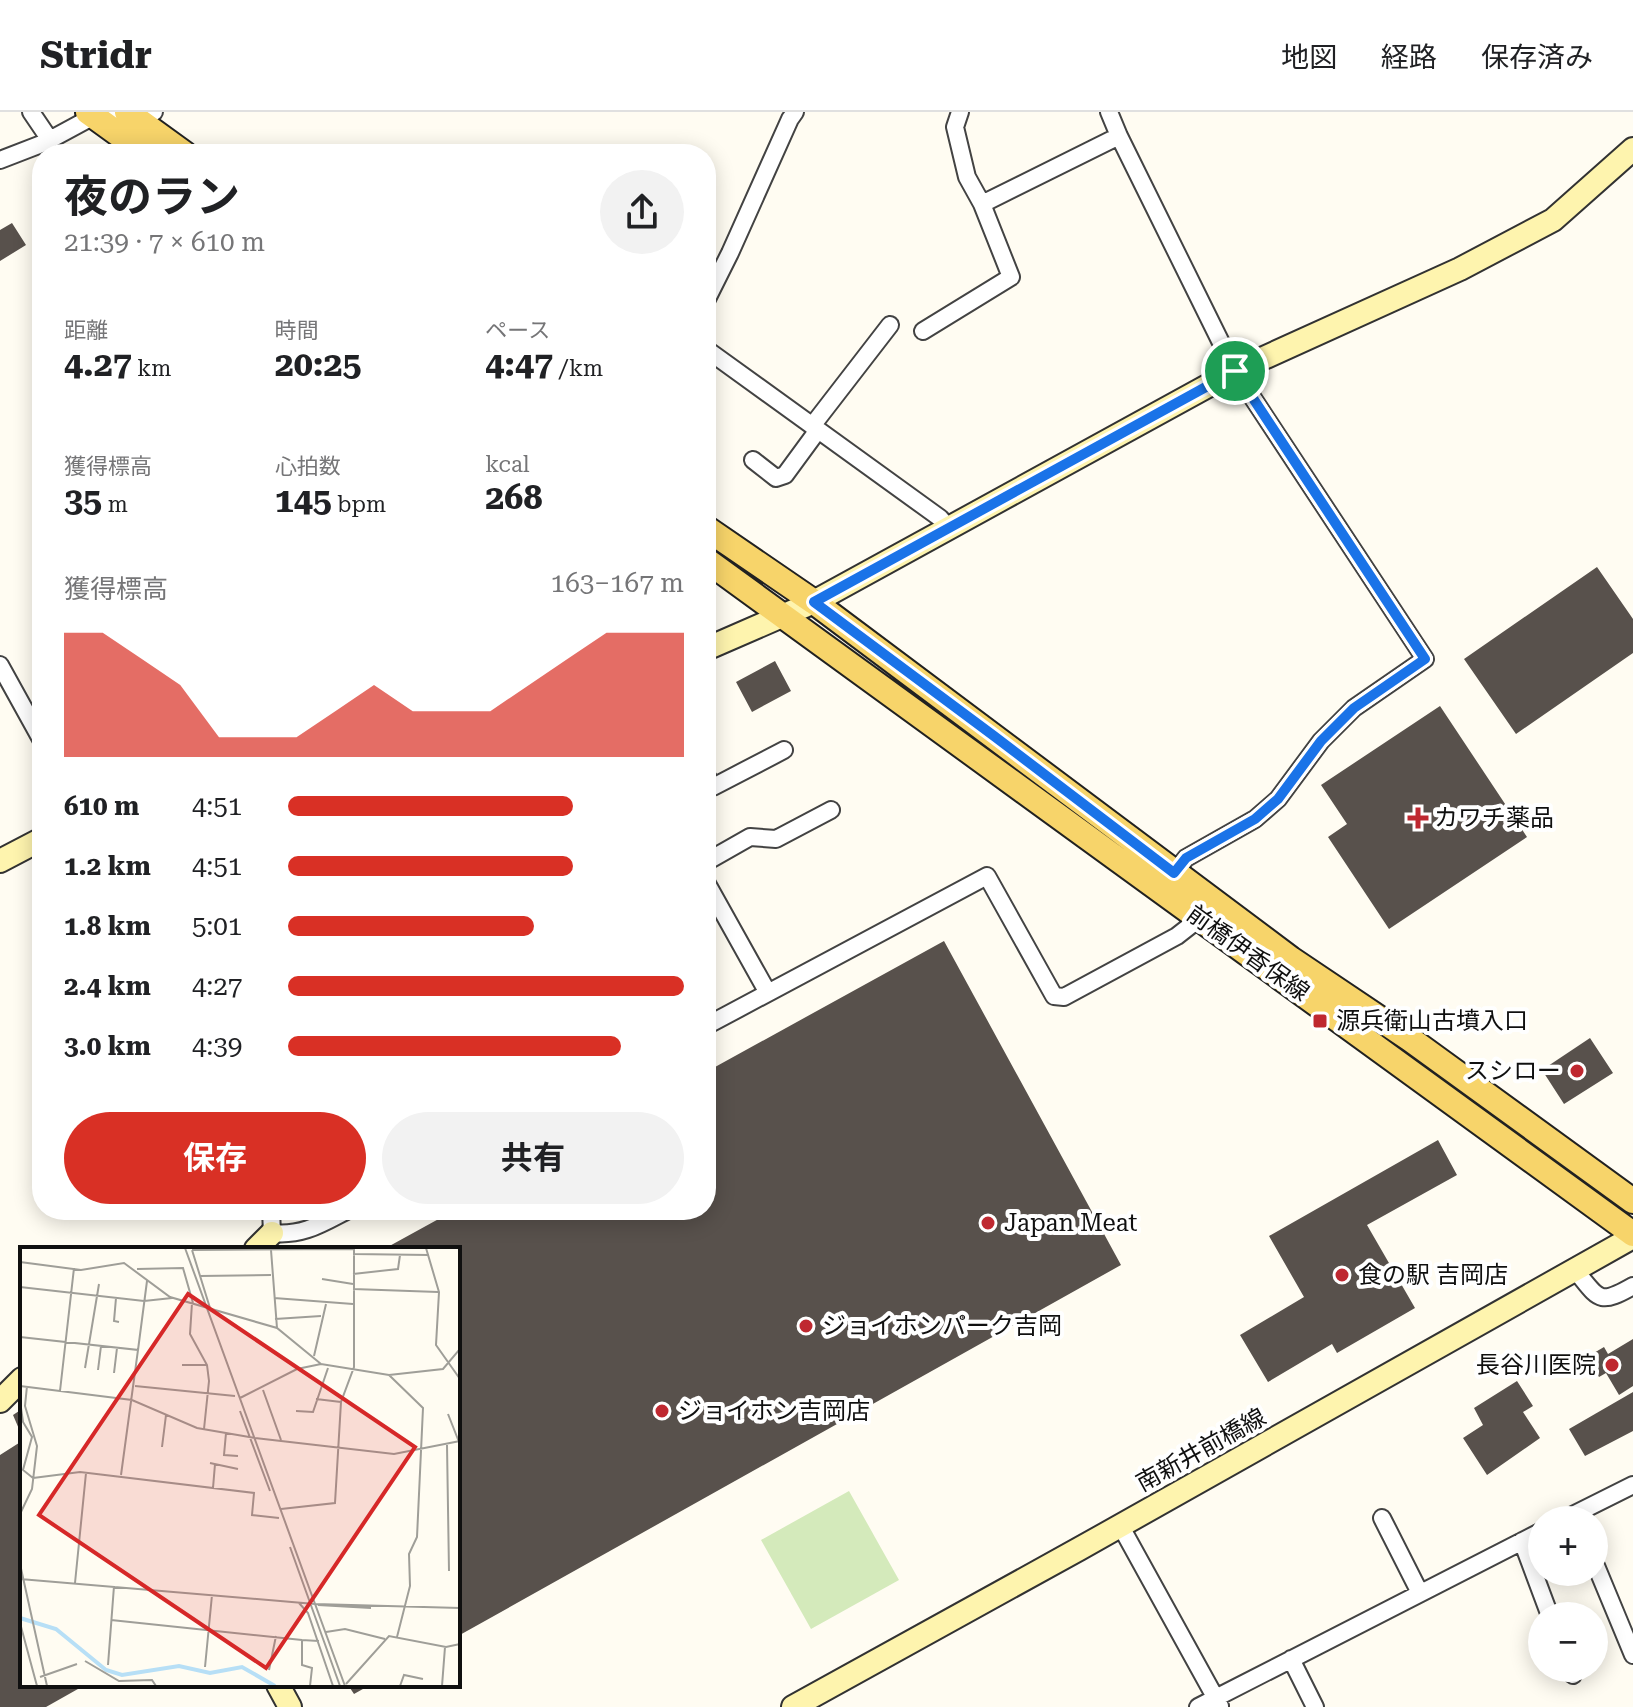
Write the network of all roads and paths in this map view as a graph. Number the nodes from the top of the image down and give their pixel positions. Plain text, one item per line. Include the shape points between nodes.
1 (31, 112) edge
2 (795, 112) edge
3 (960, 112) edge
4 (1109, 112) edge
5 (143, 113) edge
6 (91, 114) edge
7 (1119, 136) junction
8 (47, 144) edge
9 (49, 144) edge
10 (132, 144) edge
11 (175, 144) edge
12 (1633, 149) edge
13 (32, 150) edge
14 (0, 160) edge
15 (982, 204) junction
16 (716, 281) edge
17 (890, 325) dead end
18 (923, 331) dead end
19 (716, 356) edge
20 (1235, 371) junction
21 (815, 428) junction
22 (753, 460) dead end
23 (949, 528) junction
24 (716, 535) edge
25 (716, 567) edge
26 (814, 602) junction
27 (782, 615) junction
28 (716, 645) edge
29 (0, 665) edge
30 (32, 723) edge
31 (784, 750) dead end
32 (716, 785) edge
33 (831, 810) dead end
34 (32, 844) edge
35 (716, 856) edge
36 (0, 861) edge
37 (1174, 873) junction
38 (716, 900) edge
39 (1200, 918) junction
40 (768, 993) junction
41 (716, 1021) edge
42 (1633, 1201) edge
43 (269, 1220) edge
44 (328, 1220) edge
45 (1633, 1236) edge
46 (264, 1241) edge
47 (1575, 1270) junction
48 (1633, 1286) edge
49 (20, 1381) edge
50 (0, 1401) edge
51 (1633, 1485) edge
52 (1594, 1506) edge
53 (1382, 1518) dead end
54 (1120, 1525) junction
55 (1528, 1538) edge
56 (1522, 1541) junction
57 (1604, 1586) edge
58 (1420, 1593) junction
59 (1545, 1602) edge
60 (1633, 1655) edge
61 (1291, 1659) junction
62 (279, 1687) edge
63 (1218, 1702) edge
64 (290, 1707) edge
65 (793, 1707) edge
66 (1198, 1707) edge
67 (1315, 1707) edge

1 - 8 street
2 - 16 street
3 - 15 street via 955,127 967,177
4 - 7 street
5 - 6 street
5 - 11 main road
6 - 9 street
6 - 10 main road
7 - 15 street
7 - 20 street
12 - 20 street via 1553,220 1460,269
13 - 14 street
15 - 18 street via 1011,277
17 - 21 street
19 - 21 street
20 - 23 street
20 - 37 street via 1425,659 1354,708 1255,819 1186,858
21 - 22 street via 785,475 776,478
21 - 23 street
23 - 26 street
24 - 26 main road, 前橋伊香保線
25 - 27 main road, 前橋伊香保線
26 - 27 street
26 - 37 main road, 前橋伊香保線
27 - 28 street
27 - 39 main road, 前橋伊香保線 via 915,722
29 - 30 street
31 - 32 street
33 - 35 street via 776,839 750,837
34 - 36 street
37 - 42 main road, 前橋伊香保線
38 - 40 street
39 - 40 street via 1177,936 1064,997 1054,996 987,876
39 - 45 main road, 前橋伊香保線
40 - 41 street
43 - 46 street
44 - 46 street
45 - 47 street, 南新井前橋線
47 - 48 street via 1605,1299
47 - 54 street, 南新井前橋線
49 - 50 street
51 - 52 street
53 - 58 street
54 - 63 street
54 - 65 street, 南新井前橋線
55 - 56 street
56 - 58 street
56 - 59 street
57 - 60 street
58 - 61 street
61 - 63 street
61 - 67 street
62 - 64 street
63 - 66 street

